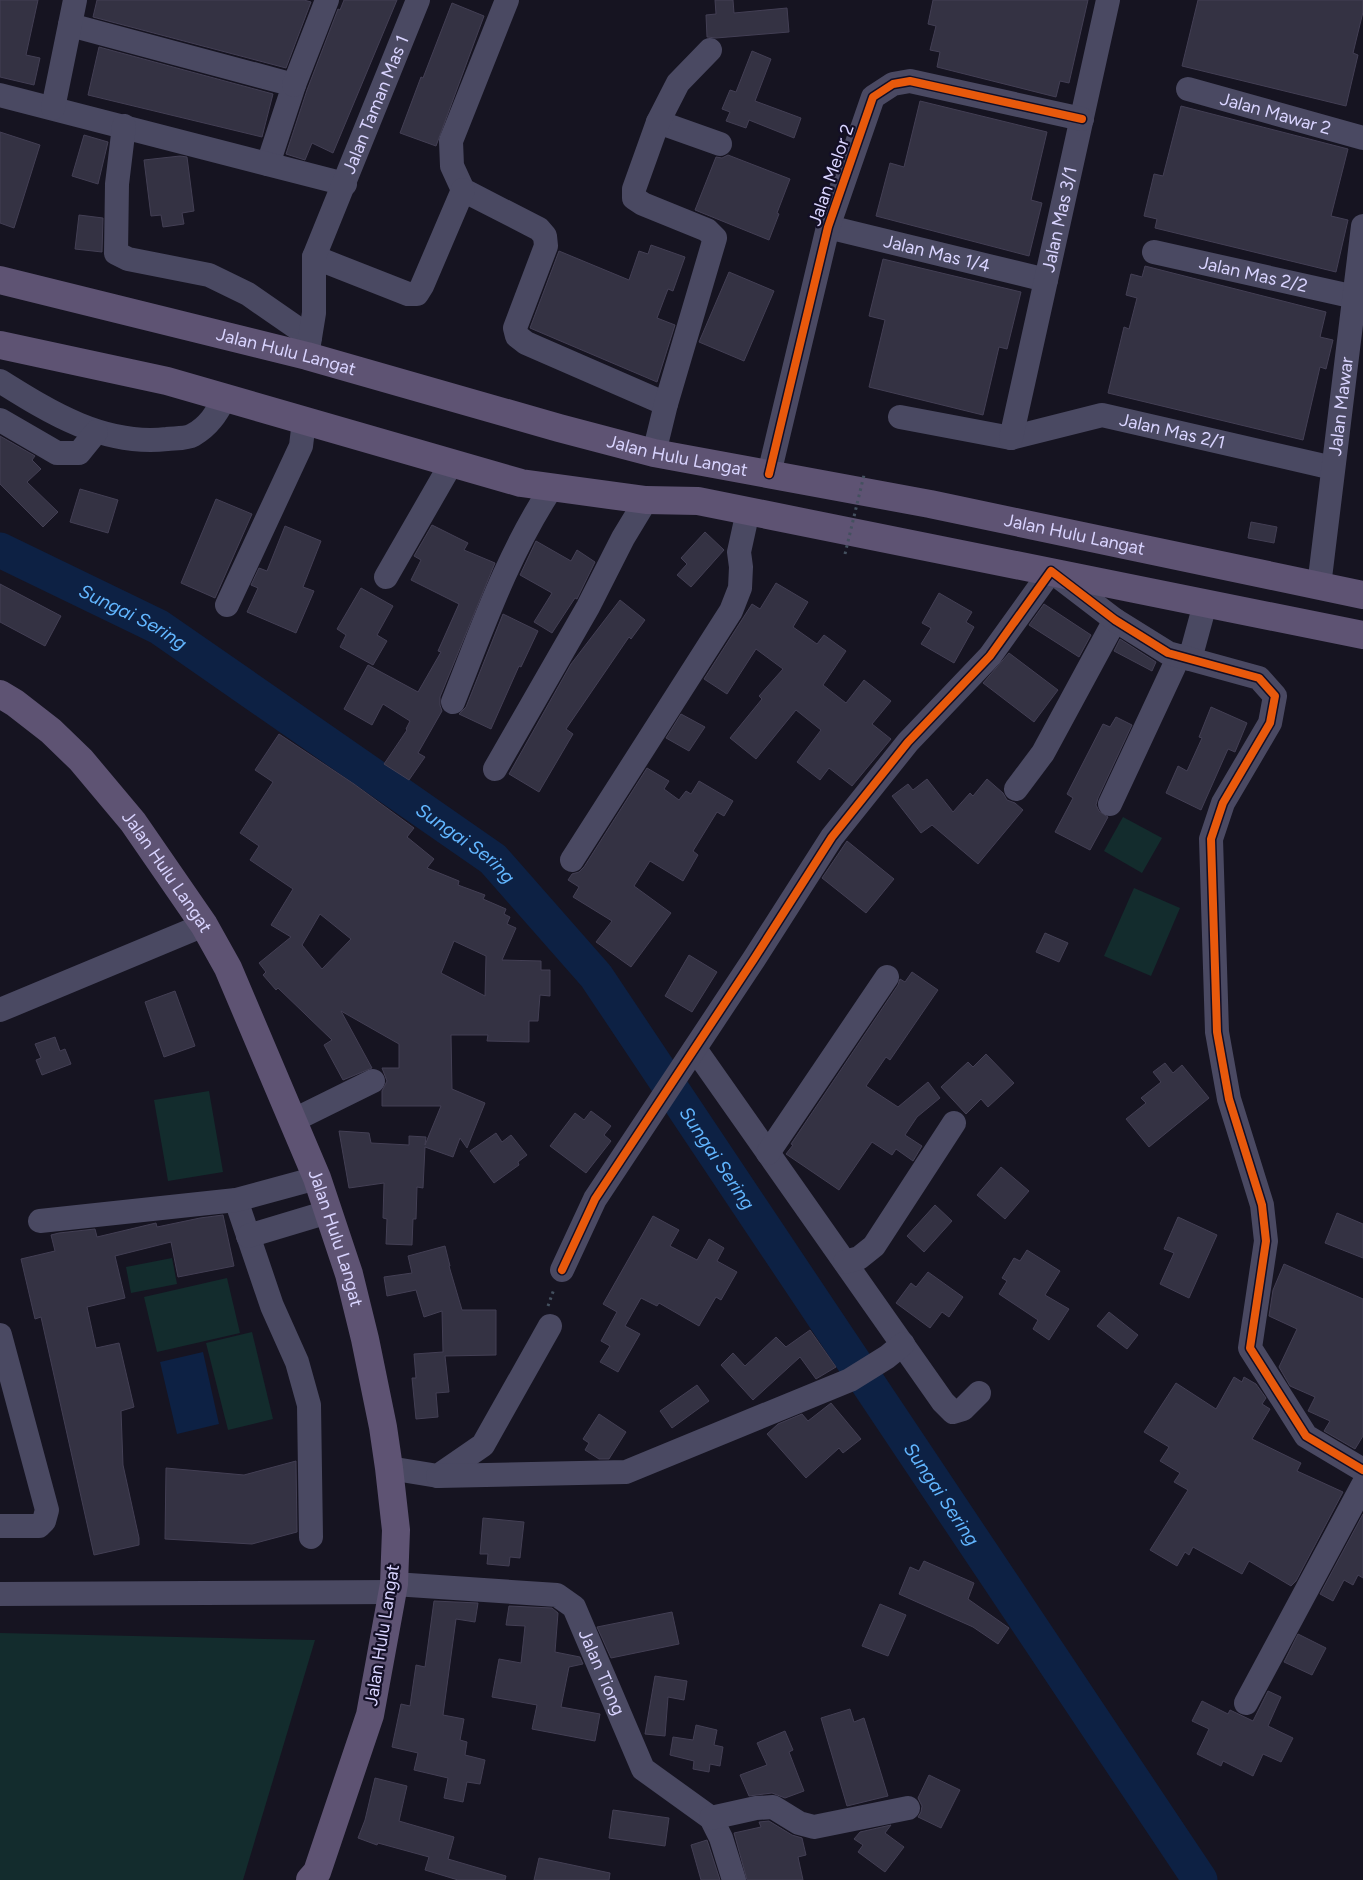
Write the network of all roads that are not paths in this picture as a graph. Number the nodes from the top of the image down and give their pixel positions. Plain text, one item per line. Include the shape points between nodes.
1 (75, 0) edge
2 (327, 0) edge
3 (418, 0) edge
4 (507, 0) edge
5 (1108, 0) edge
6 (70, 25) junction
7 (710, 50) dead end
8 (294, 85) junction
9 (1188, 89) dead end
10 (0, 95) edge
11 (53, 108) junction
12 (1082, 118) junction
13 (658, 122) junction
14 (124, 126) junction
15 (1363, 138) edge
16 (720, 144) dead end
17 (268, 164) junction
18 (345, 184) junction
19 (463, 190) junction
20 (1363, 226) edge
21 (828, 228) junction
22 (1154, 252) dead end
23 (314, 256) junction
24 (0, 280) edge
25 (1046, 280) junction
26 (1355, 297) junction
27 (0, 345) edge
28 (309, 346) junction
29 (0, 381) edge
30 (225, 398) junction
31 (666, 404) junction
32 (900, 417) dead end
33 (0, 420) edge
34 (304, 422) junction
35 (96, 432) junction
36 (1011, 438) junction
37 (654, 453) junction
38 (451, 464) junction
39 (1333, 468) junction
40 (769, 474) junction
41 (552, 487) junction
42 (646, 500) junction
43 (748, 511) junction
44 (1051, 571) junction
45 (386, 577) dead end
46 (1319, 586) junction
47 (1363, 595) edge
48 (1204, 604) junction
49 (227, 605) dead end
50 (1115, 620) junction
51 (1363, 635) edge
52 (1184, 657) junction
53 (0, 694) edge
54 (453, 702) dead end
55 (495, 769) dead end
56 (1016, 789) dead end
57 (1110, 804) dead end
58 (572, 860) dead end
59 (204, 925) junction
60 (887, 977) dead end
61 (0, 1010) edge
62 (691, 1053) junction
63 (373, 1081) dead end
64 (292, 1122) junction
65 (954, 1123) dead end
66 (768, 1153) junction
67 (317, 1178) junction
68 (236, 1200) junction
69 (328, 1212) junction
70 (40, 1221) dead end
71 (248, 1236) junction
72 (844, 1262) junction
73 (562, 1270) road end
74 (550, 1326) road end
75 (0, 1335) edge
76 (895, 1351) junction
77 (979, 1393) dead end
78 (389, 1468) junction
79 (1363, 1470) edge
80 (438, 1476) junction
81 (1363, 1485) edge
82 (0, 1526) edge
83 (312, 1538) dead end
84 (393, 1588) junction
85 (0, 1594) edge
86 (1246, 1703) dead end
87 (908, 1808) dead end
88 (711, 1818) junction
89 (315, 1877) edge
90 (734, 1880) edge

1 - 6 street
2 - 8 street
3 - 18 street, Jalan Taman Mas 1
4 - 19 street via 451,141 452,166
5 - 12 street, Jalan Mas 3/1
6 - 8 street
6 - 11 street
7 - 13 street via 678,82
8 - 17 street
9 - 15 street, Jalan Mawar 2
10 - 11 street
11 - 14 street
12 - 21 street, Jalan Melor 2 via 910,81 893,84 873,97
12 - 25 street, Jalan Mas 3/1
13 - 16 street
13 - 31 street via 634,198 707,230 715,238
14 - 17 street
14 - 28 street via 116,252 128,259 209,275 248,294
17 - 18 street
18 - 23 street, Jalan Taman Mas 1
19 - 23 street via 417,294 408,294
19 - 31 street via 540,229 545,236 546,246 515,328 517,336 526,343
20 - 26 street, Jalan Mawar
21 - 25 street, Jalan Mas 1/4
21 - 40 street, Jalan Melor 2
22 - 26 street, Jalan Mas 2/2
23 - 28 street via 314,313
24 - 28 main road, Jalan Hulu Langat
25 - 36 street, Jalan Mas 3/1
26 - 39 street, Jalan Mawar
27 - 30 main road via 167,381
28 - 37 main road, Jalan Hulu Langat via 549,426
29 - 35 street via 40,406
30 - 34 main road
30 - 35 street via 212,421 191,436 150,441
31 - 37 street
32 - 36 street
33 - 35 street via 56,454 79,453
34 - 38 main road
34 - 49 street via 301,446
36 - 39 street, Jalan Mas 2/1 via 1102,415
37 - 40 main road, Jalan Hulu Langat
38 - 41 main road via 521,483
38 - 45 street
39 - 46 street, Jalan Mawar
40 - 46 main road, Jalan Hulu Langat via 930,504
41 - 42 main road
41 - 54 street via 536,511 499,586
42 - 43 main road via 698,501
42 - 55 street
43 - 44 main road
43 - 58 street via 739,552 740,588 730,611
44 - 48 main road
44 - 50 street
44 - 62 street via 990,656 908,742 832,837
46 - 47 main road, Jalan Hulu Langat
48 - 51 main road
48 - 52 street
50 - 52 street via 1168,653
50 - 56 street via 1043,753
52 - 57 street
52 - 79 street via 1259,678 1275,696 1270,723 1223,803 1211,839 1217,1032 1229,1099 1262,1205 1266,1241 1250,1348 1306,1436
53 - 59 main road, Jalan Hulu Langat via 51,731 81,760 133,822
59 - 61 street
59 - 64 main road, Jalan Hulu Langat via 228,968
60 - 66 street
62 - 66 street
62 - 73 street via 595,1199
63 - 64 street
64 - 67 main road, Jalan Hulu Langat
65 - 72 street via 874,1246 859,1258
66 - 72 street
67 - 68 street
67 - 69 main road, Jalan Hulu Langat
68 - 70 street
68 - 71 street
69 - 71 street
69 - 78 main road, Jalan Hulu Langat via 349,1274 365,1339
71 - 83 street via 272,1306 297,1362 309,1405
72 - 76 street
74 - 80 street via 483,1444
75 - 82 street via 47,1510 44,1522 39,1526
76 - 77 street via 954,1412 963,1409
76 - 80 street via 850,1380 626,1472
78 - 80 street
78 - 84 main road, Jalan Hulu Langat via 396,1530
81 - 86 street
84 - 85 street, Jalan Tiong
84 - 88 street, Jalan Tiong via 557,1595 574,1607 644,1769
84 - 89 main road, Jalan Hulu Langat via 370,1715
87 - 88 street via 814,1827 799,1823 773,1807
88 - 90 street, Jalan Tiong

